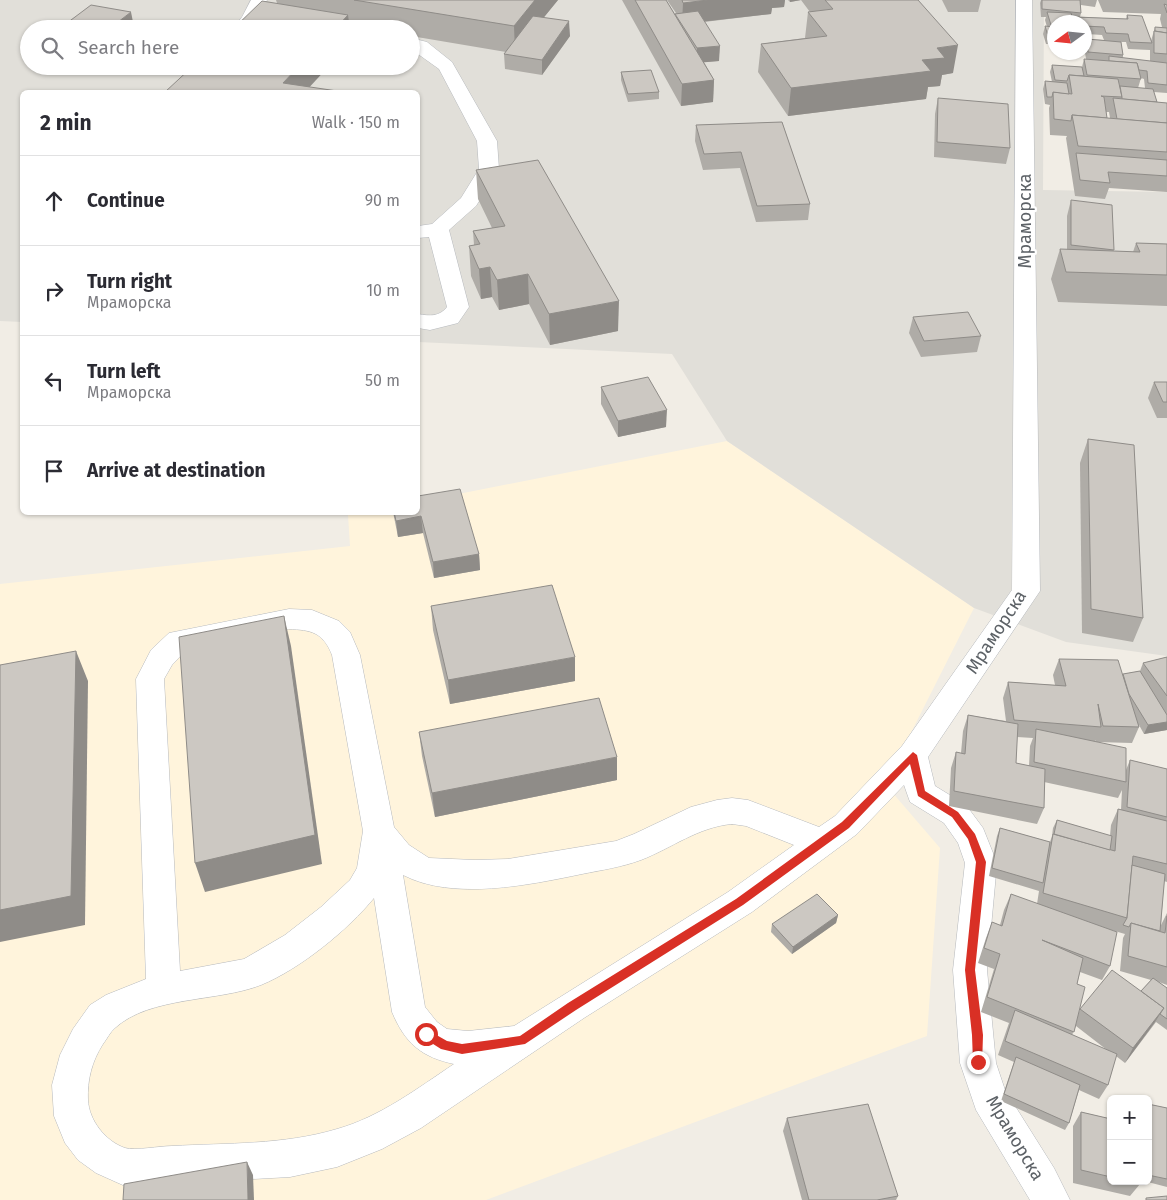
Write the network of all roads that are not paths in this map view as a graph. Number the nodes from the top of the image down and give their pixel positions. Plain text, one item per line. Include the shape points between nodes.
1 (259, 0) edge
2 (1024, 0) edge
3 (246, 20) edge
4 (420, 46) edge
5 (428, 230) edge
6 (420, 321) edge
7 (913, 755) junction
8 (379, 831) junction
9 (823, 842) junction
10 (164, 991) junction
11 (522, 1040) junction
12 (1051, 1200) edge

1 - 3 street
2 - 7 street, Мраморска via 1026,592
4 - 5 street via 446,66 487,141 489,169 469,202
5 - 6 street via 458,307 450,318 430,323
7 - 9 street via 846,825
7 - 12 street, Мраморска via 921,794 955,814 972,837 981,862 970,970 978,1062 989,1098
8 - 9 street via 392,851 425,871 473,875 528,871 629,852 723,810 748,813
8 - 10 street via 376,858 369,879 355,899 292,948 251,973
8 - 10 street via 346,655 340,639 330,628 312,620 289,618 179,640 167,648 150,680
8 - 11 street via 409,1012 426,1034 445,1046 462,1049
9 - 11 street via 740,902
10 - 11 street via 137,997 105,1014 77,1053 71,1080 70,1106 74,1122 86,1143 102,1157 125,1167 290,1158 337,1148 369,1136 408,1114

